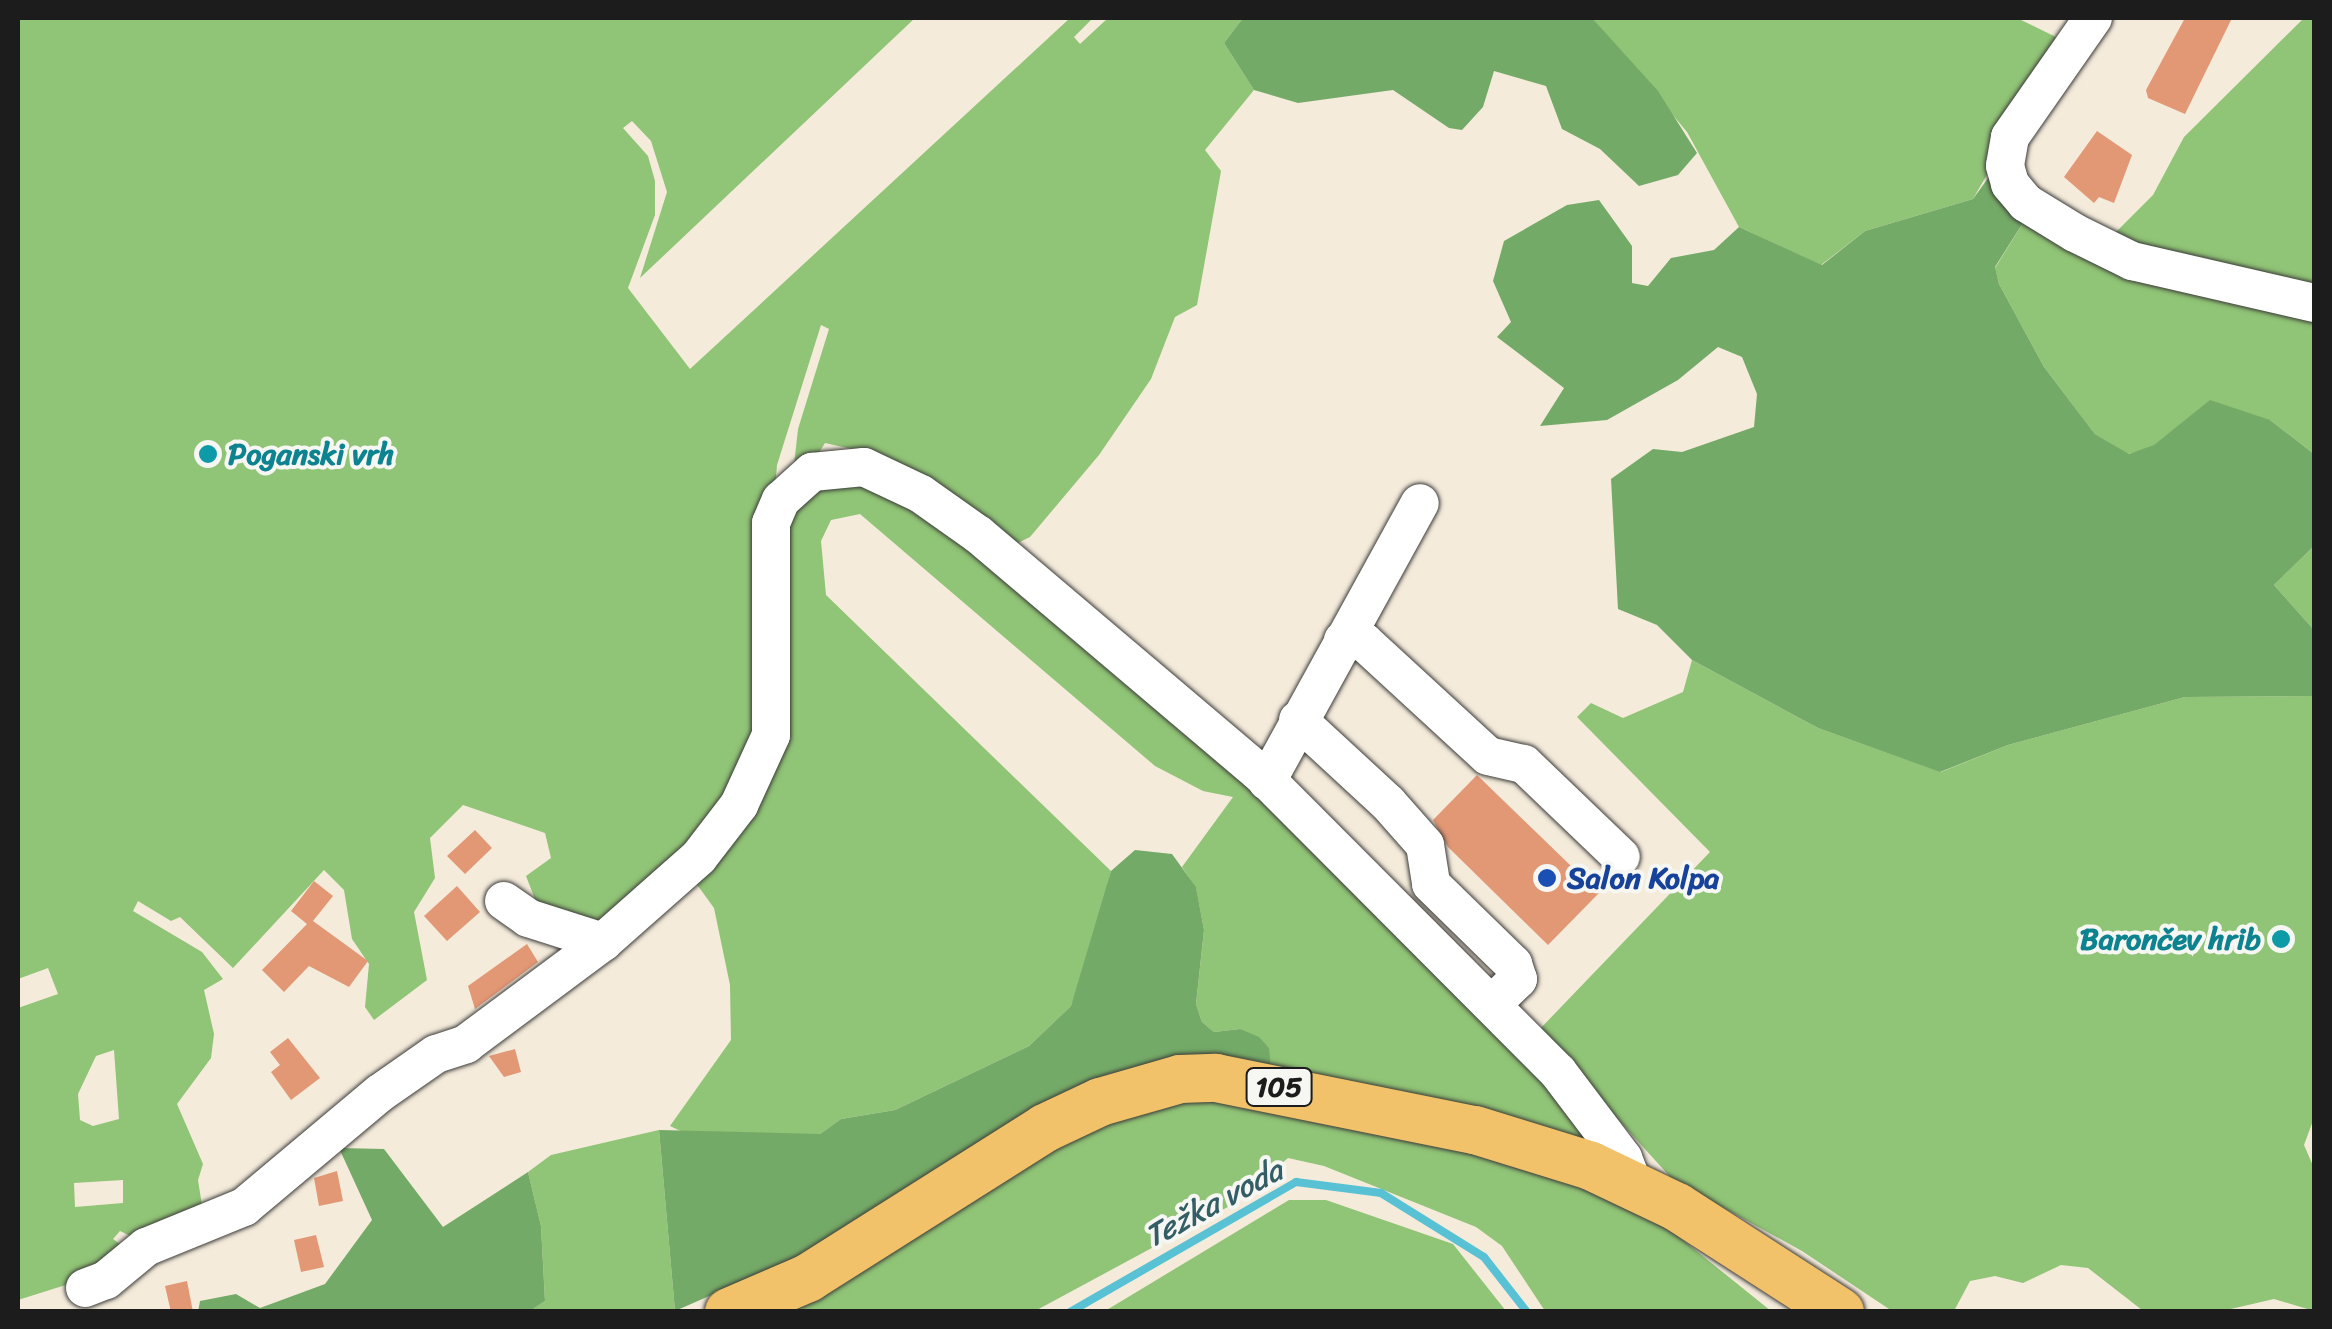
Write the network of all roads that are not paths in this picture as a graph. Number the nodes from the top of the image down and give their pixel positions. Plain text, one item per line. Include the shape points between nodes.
1 (2094, 18) edge
2 (2314, 304) edge
3 (1420, 504) dead end
4 (1344, 640) junction
5 (1298, 720) junction
6 (1267, 781) junction
7 (1621, 857) dead end
8 (504, 901) dead end
9 (602, 942) junction
10 (1493, 1002) junction
11 (1634, 1186) junction
12 (85, 1288) dead end
13 (728, 1312) edge
14 (1840, 1312) edge

1 - 2 street via 2010,137 2010,184 2074,233 2132,261
3 - 4 street
4 - 5 street
4 - 7 street via 1364,642 1488,756 1524,764
5 - 6 street
5 - 10 street via 1388,803 1425,845 1431,884 1513,964 1518,979
6 - 9 street via 980,535 921,494 864,467 812,472 781,500 771,523 771,735 759,771 699,858
6 - 10 street
8 - 9 street via 528,918
9 - 12 street via 466,1044 436,1054 380,1093 244,1207 146,1247 106,1280
10 - 11 street via 1597,1121
11 - 13 main road, 105 via 1476,1130 1258,1083 1180,1079 1100,1102 1045,1128 821,1270
11 - 14 main road, 105

